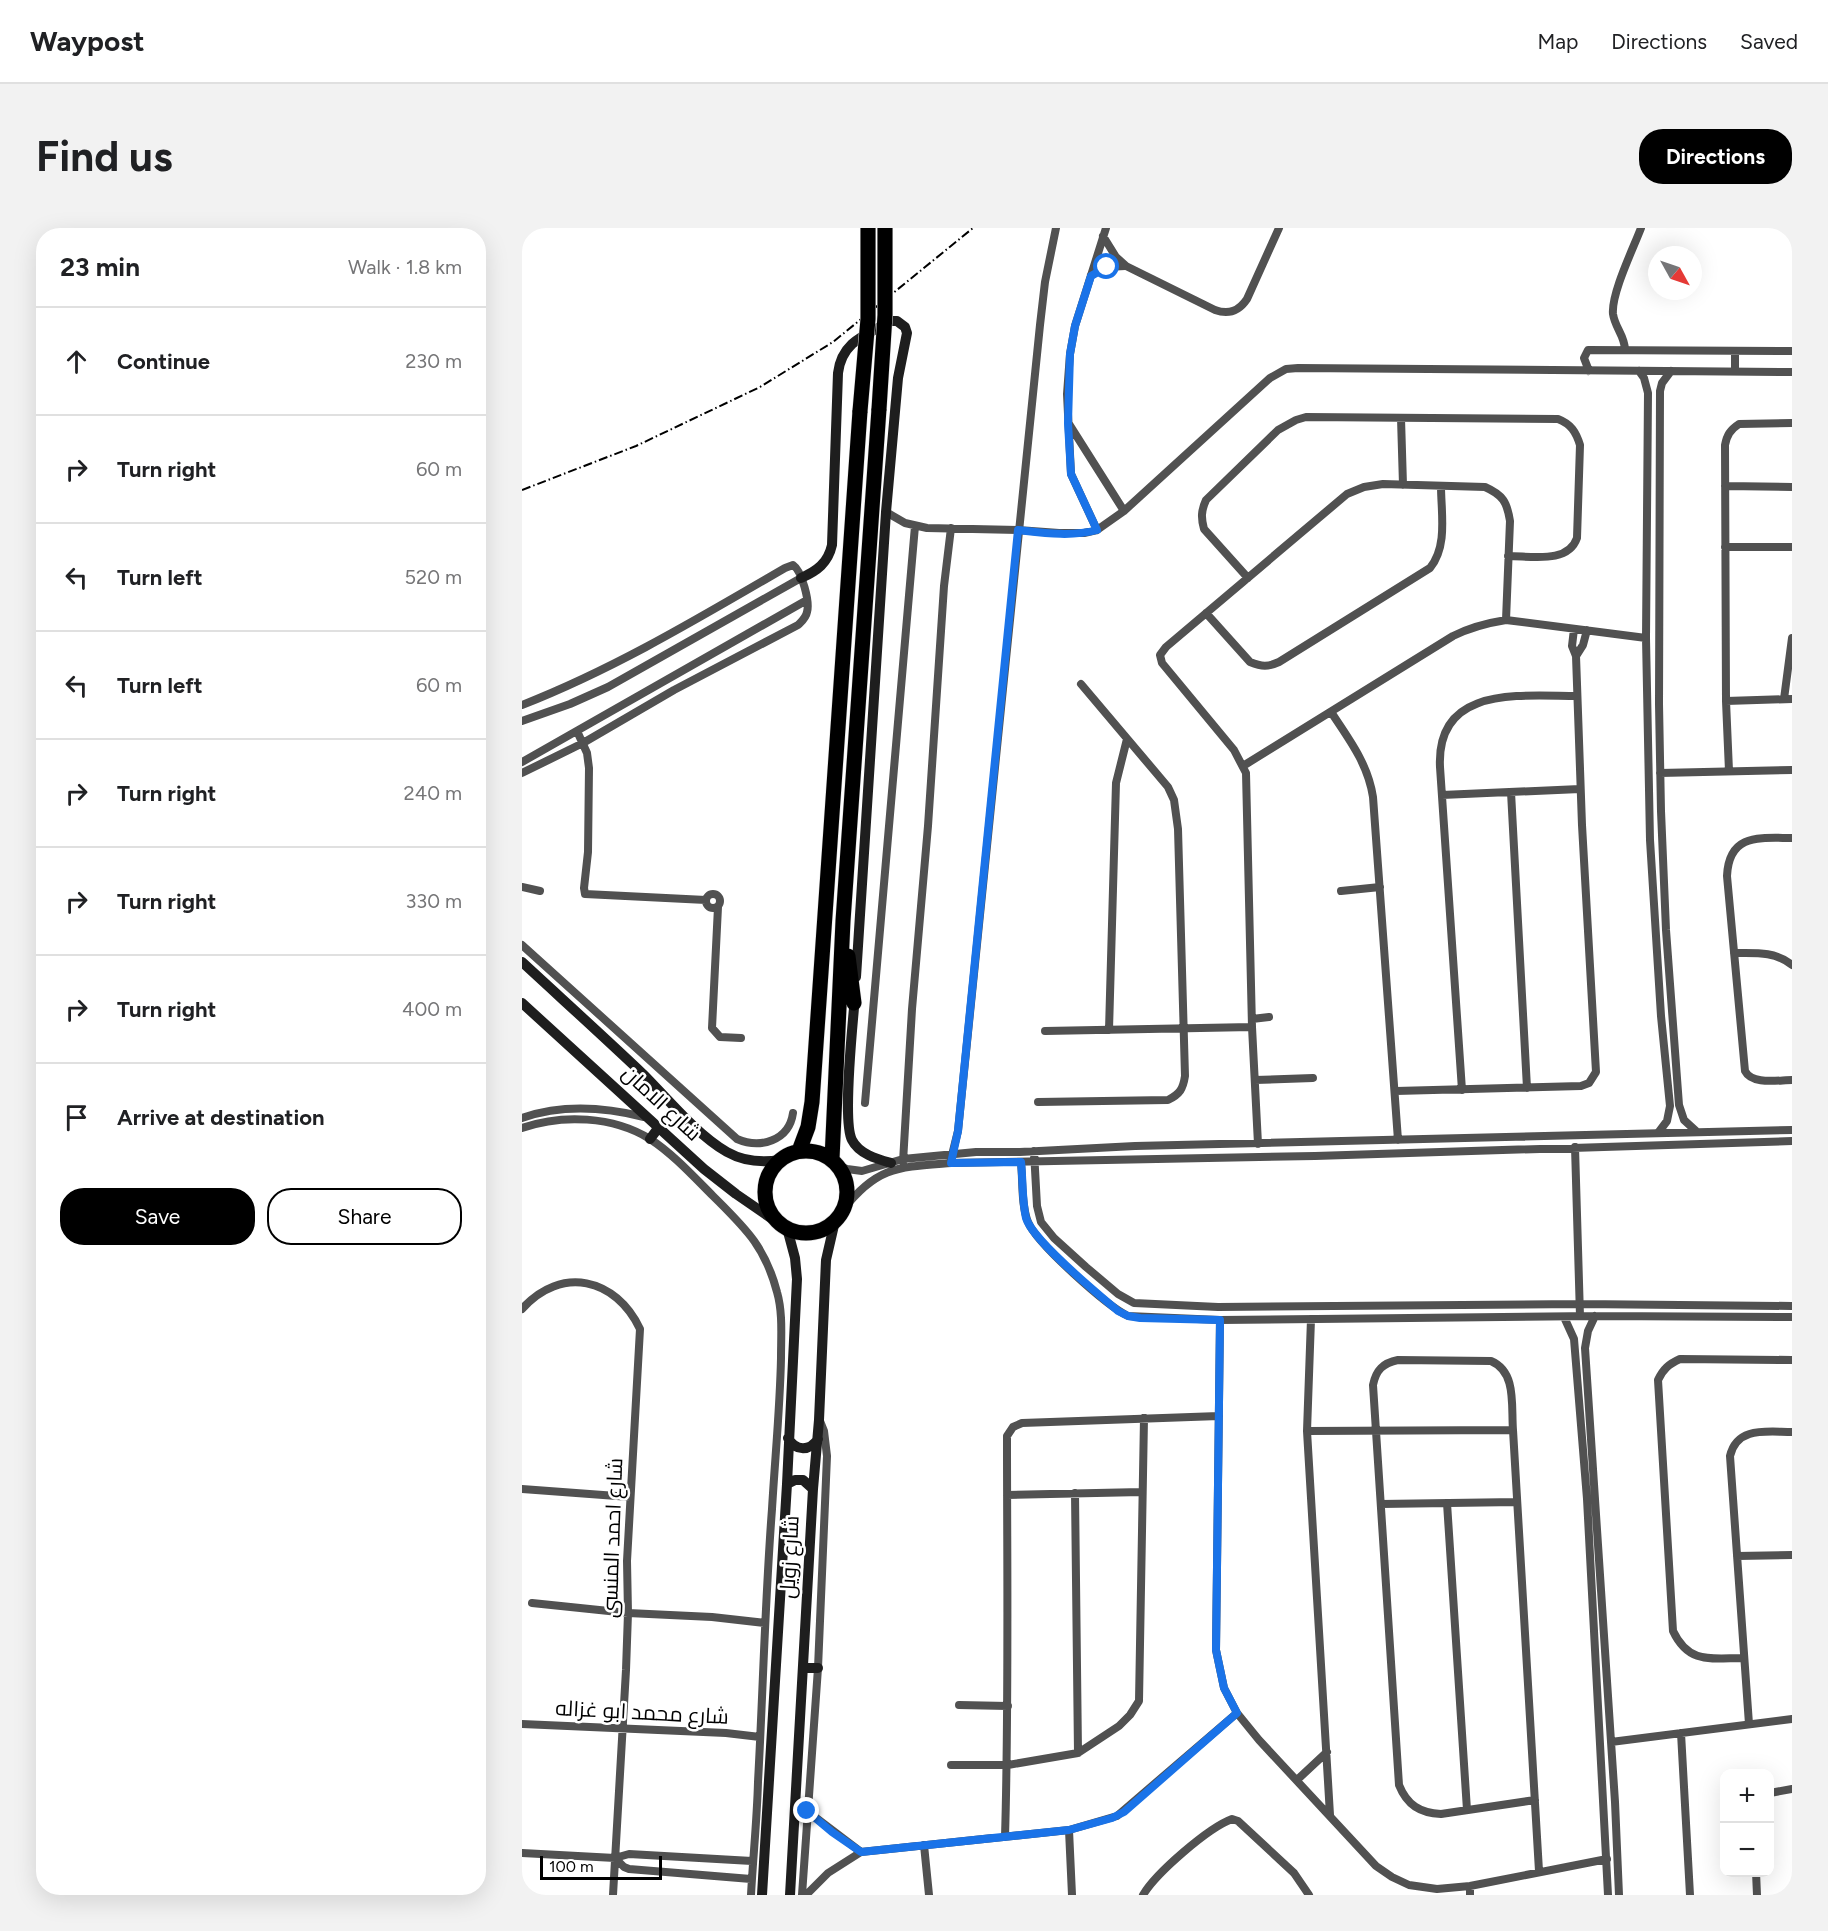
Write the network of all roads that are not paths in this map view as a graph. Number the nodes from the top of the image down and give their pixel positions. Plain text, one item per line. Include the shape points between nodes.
1 (867, 228) edge
2 (885, 228) edge
3 (1056, 228) edge
4 (1279, 228) edge
5 (1641, 228) edge
6 (1105, 232) edge
7 (1126, 266) junction
8 (1091, 276) junction
9 (1625, 350) junction
10 (1735, 351) junction
11 (1792, 351) edge
12 (1589, 371) junction
13 (1639, 371) junction
14 (1671, 371) junction
15 (1735, 372) junction
16 (1792, 372) edge
17 (1648, 406) junction
18 (1660, 406) junction
19 (1401, 418) junction
20 (1068, 423) junction
21 (1792, 423) edge
22 (1403, 485) junction
23 (1441, 486) junction
24 (1725, 486) junction
25 (1792, 487) edge
26 (1124, 511) junction
27 (886, 512) junction
28 (915, 526) junction
29 (951, 528) junction
30 (1018, 530) junction
31 (1097, 530) junction
32 (1647, 531) junction
33 (1659, 531) junction
34 (1725, 547) junction
35 (1792, 547) edge
36 (1508, 556) junction
37 (801, 578) junction
38 (1248, 578) junction
39 (807, 600) junction
40 (1206, 613) junction
41 (1506, 620) junction
42 (1574, 629) junction
43 (1587, 630) junction
44 (1646, 638) junction
45 (1792, 638) edge
46 (1576, 656) junction
47 (1081, 684) dead end
48 (555, 692) junction
49 (1577, 696) junction
50 (1788, 699) edge
51 (1726, 701) junction
52 (1647, 704) junction
53 (1659, 704) junction
54 (522, 705) edge
55 (561, 707) junction
56 (1331, 712) junction
57 (522, 721) edge
58 (577, 731) junction
59 (1127, 739) junction
60 (583, 743) junction
61 (522, 762) edge
62 (1244, 766) junction
63 (1792, 770) edge
64 (1729, 771) junction
65 (522, 773) edge
66 (1660, 773) junction
67 (1580, 789) junction
68 (1511, 792) junction
69 (1442, 795) junction
70 (1792, 838) edge
71 (1380, 886) junction
72 (522, 887) edge
73 (540, 891) dead end
74 (1341, 891) dead end
75 (706, 900) junction
76 (718, 907) junction
77 (843, 921) junction
78 (1655, 930) junction
79 (1666, 930) junction
80 (522, 945) edge
81 (1734, 953) junction
82 (522, 962) edge
83 (1792, 965) edge
84 (522, 1002) edge
85 (854, 1003) junction
86 (1673, 1015) junction
87 (1661, 1016) junction
88 (1269, 1017) dead end
89 (1252, 1023) junction
90 (1184, 1028) junction
91 (1109, 1030) junction
92 (1045, 1031) dead end
93 (741, 1038) dead end
94 (1313, 1078) dead end
95 (1255, 1080) junction
96 (1792, 1080) edge
97 (1527, 1088) junction
98 (1462, 1090) junction
99 (1396, 1091) junction
100 (1038, 1102) dead end
101 (865, 1103) dead end
102 (1679, 1105) junction
103 (1670, 1106) junction
104 (792, 1113) dead end
105 (522, 1118) edge
106 (648, 1118) junction
107 (659, 1127) junction
108 (522, 1128) edge
109 (1792, 1130) edge
110 (1696, 1131) junction
111 (1658, 1133) junction
112 (650, 1139) junction
113 (1398, 1140) junction
114 (1792, 1141) edge
115 (1315, 1143) junction
116 (1258, 1144) junction
117 (1575, 1147) junction
118 (799, 1151) junction
119 (1034, 1151) junction
120 (976, 1152) junction
121 (1315, 1156) junction
122 (951, 1159) junction
123 (780, 1160) junction
124 (835, 1162) junction
125 (976, 1162) junction
126 (1021, 1162) junction
127 (891, 1163) junction
128 (904, 1163) junction
129 (1034, 1163) junction
130 (839, 1216) junction
131 (784, 1227) junction
132 (1086, 1267) junction
133 (1078, 1276) junction
134 (1580, 1304) junction
135 (1438, 1306) junction
136 (1703, 1306) junction
137 (1792, 1306) edge
138 (522, 1309) edge
139 (1580, 1316) junction
140 (1595, 1316) junction
141 (1564, 1317) junction
142 (1704, 1317) junction
143 (1792, 1317) edge
144 (1438, 1318) junction
145 (1311, 1319) junction
146 (1220, 1320) junction
147 (1575, 1347) junction
148 (1585, 1348) junction
149 (1792, 1360) edge
150 (1219, 1416) junction
151 (1144, 1418) junction
152 (819, 1420) junction
153 (1513, 1430) junction
154 (1307, 1431) junction
155 (1376, 1431) junction
156 (1792, 1432) edge
157 (788, 1438) junction
158 (818, 1439) junction
159 (787, 1484) junction
160 (522, 1488) edge
161 (813, 1489) junction
162 (1142, 1492) junction
163 (1075, 1493) junction
164 (1007, 1495) junction
165 (630, 1497) junction
166 (1517, 1502) junction
167 (1447, 1503) junction
168 (1381, 1504) junction
169 (1792, 1555) edge
170 (1737, 1556) junction
171 (531, 1603) dead end
172 (628, 1613) junction
173 (765, 1623) junction
174 (1744, 1658) junction
175 (803, 1668) junction
176 (818, 1668) junction
177 (1607, 1679) junction
178 (1596, 1680) junction
179 (959, 1705) dead end
180 (1008, 1706) junction
181 (1237, 1713) junction
182 (1792, 1719) edge
183 (522, 1724) edge
184 (1749, 1724) junction
185 (621, 1728) junction
186 (1682, 1733) junction
187 (760, 1737) junction
188 (1611, 1742) junction
189 (1327, 1752) junction
190 (1078, 1753) junction
191 (951, 1765) dead end
192 (1008, 1765) junction
193 (1297, 1780) junction
194 (764, 1784) junction
195 (1792, 1789) edge
196 (1774, 1792) edge
197 (1535, 1800) junction
198 (1615, 1802) junction
199 (1604, 1803) junction
200 (1467, 1810) junction
201 (807, 1811) junction
202 (1330, 1815) junction
203 (1069, 1830) junction
204 (1005, 1836) junction
205 (924, 1845) junction
206 (861, 1852) junction
207 (522, 1853) edge
208 (615, 1858) junction
209 (1607, 1859) junction
210 (752, 1861) junction
211 (1539, 1871) junction
212 (1756, 1877) edge
213 (752, 1879) junction
214 (1470, 1886) junction
215 (613, 1895) edge
216 (750, 1895) edge
217 (762, 1895) edge
218 (790, 1895) edge
219 (804, 1895) edge
220 (929, 1895) edge
221 (1072, 1895) edge
222 (1143, 1895) edge
223 (1309, 1895) edge
224 (1470, 1895) edge
225 (1608, 1895) edge
226 (1619, 1895) edge
227 (1690, 1895) edge
228 (1757, 1895) edge

1 - 118 highway, bridge via 868,318 812,1102
2 - 77 highway, bridge via 885,315
3 - 30 street via 1045,282
4 - 7 street via 1247,299 1231,312 1222,313
5 - 9 street via 1613,310
6 - 7 street via 1116,257
6 - 8 street
7 - 8 street via 1107,267
8 - 20 street via 1070,354
9 - 10 street
9 - 12 street via 1588,350 1584,363
10 - 11 street
10 - 15 street
12 - 13 street
12 - 26 street via 1286,369 1270,378
13 - 14 street
13 - 17 street via 1647,385
14 - 15 street
14 - 18 street via 1662,383
15 - 16 street
17 - 18 street
17 - 32 street
18 - 33 street
19 - 22 street
19 - 36 street via 1558,419 1576,432 1580,445 1575,546 1559,556
19 - 38 street via 1296,420 1278,430 1206,500 1201,520 1204,529
20 - 26 street
20 - 31 street via 1071,474
21 - 24 street via 1750,422 1732,429 1725,445
22 - 23 street
22 - 38 street via 1365,487 1347,494
23 - 36 street via 1485,487 1497,493 1507,506 1510,521
23 - 40 street via 1442,542 1430,568 1280,662 1260,666 1250,662
24 - 25 street
24 - 34 street
26 - 31 street
27 - 28 street
27 - 37 street via 906,333 897,321 855,341 841,357 832,545 823,564
27 - 85 street
28 - 29 street
28 - 101 street
29 - 30 street
29 - 128 street via 912,1009
30 - 31 street
30 - 122 street via 958,1131
32 - 33 street
32 - 44 street
33 - 53 street
34 - 35 street
34 - 51 street
36 - 41 street
37 - 39 street
37 - 48 street via 797,567 785,568 638,652
37 - 55 street via 626,678
38 - 40 street
39 - 58 street
39 - 60 street via 806,615 798,625
40 - 62 street via 1166,647 1160,659
41 - 42 street
41 - 56 street via 1488,622 1453,636
42 - 43 street
42 - 46 street via 1572,646
43 - 44 street
43 - 46 street
44 - 52 street
45 - 50 street
46 - 49 street
47 - 59 street
48 - 54 street
48 - 55 street
49 - 67 street
49 - 69 street via 1502,697 1461,712 1448,724 1441,742
50 - 51 street
51 - 64 street
52 - 53 street
52 - 78 street
53 - 66 street
55 - 57 street
56 - 62 street
56 - 71 street via 1362,761 1371,785
58 - 60 street
58 - 61 street
59 - 90 street via 1168,787 1178,814
59 - 91 street via 1116,783
60 - 65 street
60 - 75 street via 589,768 585,894
62 - 89 street via 1248,782
63 - 64 street
64 - 66 street
66 - 79 street
67 - 68 street
67 - 97 street via 1596,1072 1589,1083 1581,1086
68 - 69 street
68 - 97 street
69 - 98 street
70 - 81 street via 1754,838 1731,855 1727,876
71 - 74 street
71 - 99 street
72 - 73 street
75 - 76 street via 710,908
75 - 76 street via 708,895 716,895
76 - 93 street via 712,1028 720,1037
77 - 85 highway
77 - 124 highway
78 - 79 street
78 - 87 street
79 - 86 street
80 - 104 street via 737,1139 753,1144 774,1140 789,1126
81 - 83 street via 1770,954
81 - 96 street via 1744,1071 1755,1080
82 - 123 street, شارع الامان via 717,1145 747,1160
84 - 106 street, شارع الامان
85 - 127 street via 850,1135 864,1153
86 - 87 street
86 - 102 street
87 - 103 street
88 - 89 street
89 - 90 street
89 - 95 street
90 - 91 street
90 - 100 street via 1184,1086 1178,1095 1168,1100
91 - 92 street
94 - 95 street
95 - 116 street
97 - 98 street
98 - 99 street
99 - 113 street
102 - 103 street
102 - 110 street via 1684,1120
103 - 111 street via 1667,1121
105 - 106 street via 545,1111 590,1108 620,1110
106 - 107 street, شارع الامان
107 - 112 street
107 - 131 street, شارع الامان via 720,1182
108 - 112 street via 584,1120 620,1126
109 - 110 street
110 - 111 street
111 - 113 street
112 - 173 street via 681,1164 759,1245 778,1293 780,1407
113 - 115 street
114 - 117 street
115 - 116 street
115 - 121 street
116 - 119 street
117 - 121 street
117 - 134 street
118 - 123 highway
118 - 124 highway via 817,1152
119 - 120 street
119 - 129 street
120 - 122 street
120 - 125 street
121 - 129 street
122 - 125 street
122 - 128 street
123 - 131 highway via 769,1175 765,1193 770,1211
124 - 127 street via 862,1171
124 - 130 highway via 848,1187
125 - 126 street
126 - 129 street
126 - 133 street via 1030,1228
127 - 128 street
128 - 130 street via 862,1187
129 - 132 street via 1041,1222
130 - 131 highway via 823,1230 808,1233
130 - 152 street, شارع زويل via 826,1260
131 - 157 street, شارع زويل via 795,1258 796,1279
132 - 133 street
132 - 135 street via 1125,1299 1143,1305
133 - 146 street via 1128,1316
134 - 135 street
134 - 136 street
134 - 139 street
135 - 144 street
136 - 137 street
136 - 142 street
138 - 165 street, شارع احمد المنسى via 542,1292 575,1282 603,1287 633,1313 640,1329
139 - 140 street
139 - 141 street
140 - 142 street
140 - 148 street
141 - 144 street
141 - 147 street
142 - 143 street
144 - 145 street
145 - 146 street
145 - 154 street
146 - 150 street
147 - 148 street
147 - 178 street
148 - 177 street
149 - 174 street via 1680,1359 1670,1363 1658,1380 1673,1631 1684,1649 1702,1659
150 - 151 street
150 - 181 street via 1216,1650 1224,1688
151 - 162 street
151 - 164 street via 1017,1424 1007,1436
152 - 158 street, شارع زويل
152 - 176 street via 827,1456
153 - 155 street
153 - 155 street via 1509,1378 1499,1365 1491,1361 1398,1360 1383,1365 1375,1378
153 - 166 street
154 - 155 street
154 - 189 street
155 - 168 street
156 - 170 street via 1753,1432 1732,1447
157 - 158 street via 803,1449
157 - 159 street, شارع زويل
158 - 161 street, شارع زويل
159 - 161 street via 803,1480
159 - 194 street, شارع زويل
160 - 165 street
161 - 175 street, شارع زويل
162 - 163 street
162 - 190 street via 1139,1701 1119,1726
163 - 164 street
163 - 190 street
164 - 180 street
165 - 172 street, شارع احمد المنسى
166 - 167 street
166 - 197 street
167 - 168 street
167 - 200 street
168 - 200 street via 1399,1785 1403,1796 1419,1810 1430,1814
169 - 170 street
170 - 174 street
171 - 172 street
172 - 173 street
172 - 185 street, شارع احمد المنسى
173 - 187 street
174 - 184 street
175 - 176 street
175 - 218 street, شارع زويل
176 - 201 street
177 - 178 street
177 - 188 street
178 - 199 street
179 - 180 street
180 - 192 street
181 - 193 street
181 - 203 street via 1124,1812
182 - 184 street
183 - 185 street, شارع محمد ابو غزاله
184 - 186 street
185 - 187 street, شارع محمد ابو غزاله
185 - 208 street, شارع احمد المنسى
186 - 188 street
186 - 227 street
187 - 194 street
188 - 198 street
189 - 193 street
189 - 202 street
190 - 192 street
191 - 192 street
192 - 204 street
193 - 202 street
194 - 210 street
194 - 217 street, شارع زويل
195 - 196 street
197 - 200 street
197 - 211 street
198 - 199 street
198 - 226 street
199 - 209 street
201 - 206 street
201 - 219 street
202 - 214 street via 1376,1866 1400,1882 1427,1889
203 - 204 street
203 - 221 street
204 - 205 street
205 - 206 street
205 - 220 street
206 - 219 street via 828,1873
207 - 208 street
208 - 210 street via 629,1854
208 - 213 street via 629,1869
208 - 215 street, شارع احمد المنسى
209 - 211 street
209 - 225 street
210 - 213 street
211 - 214 street
212 - 228 street
213 - 216 street
214 - 224 street
222 - 223 street via 1196,1841 1232,1819 1294,1873

